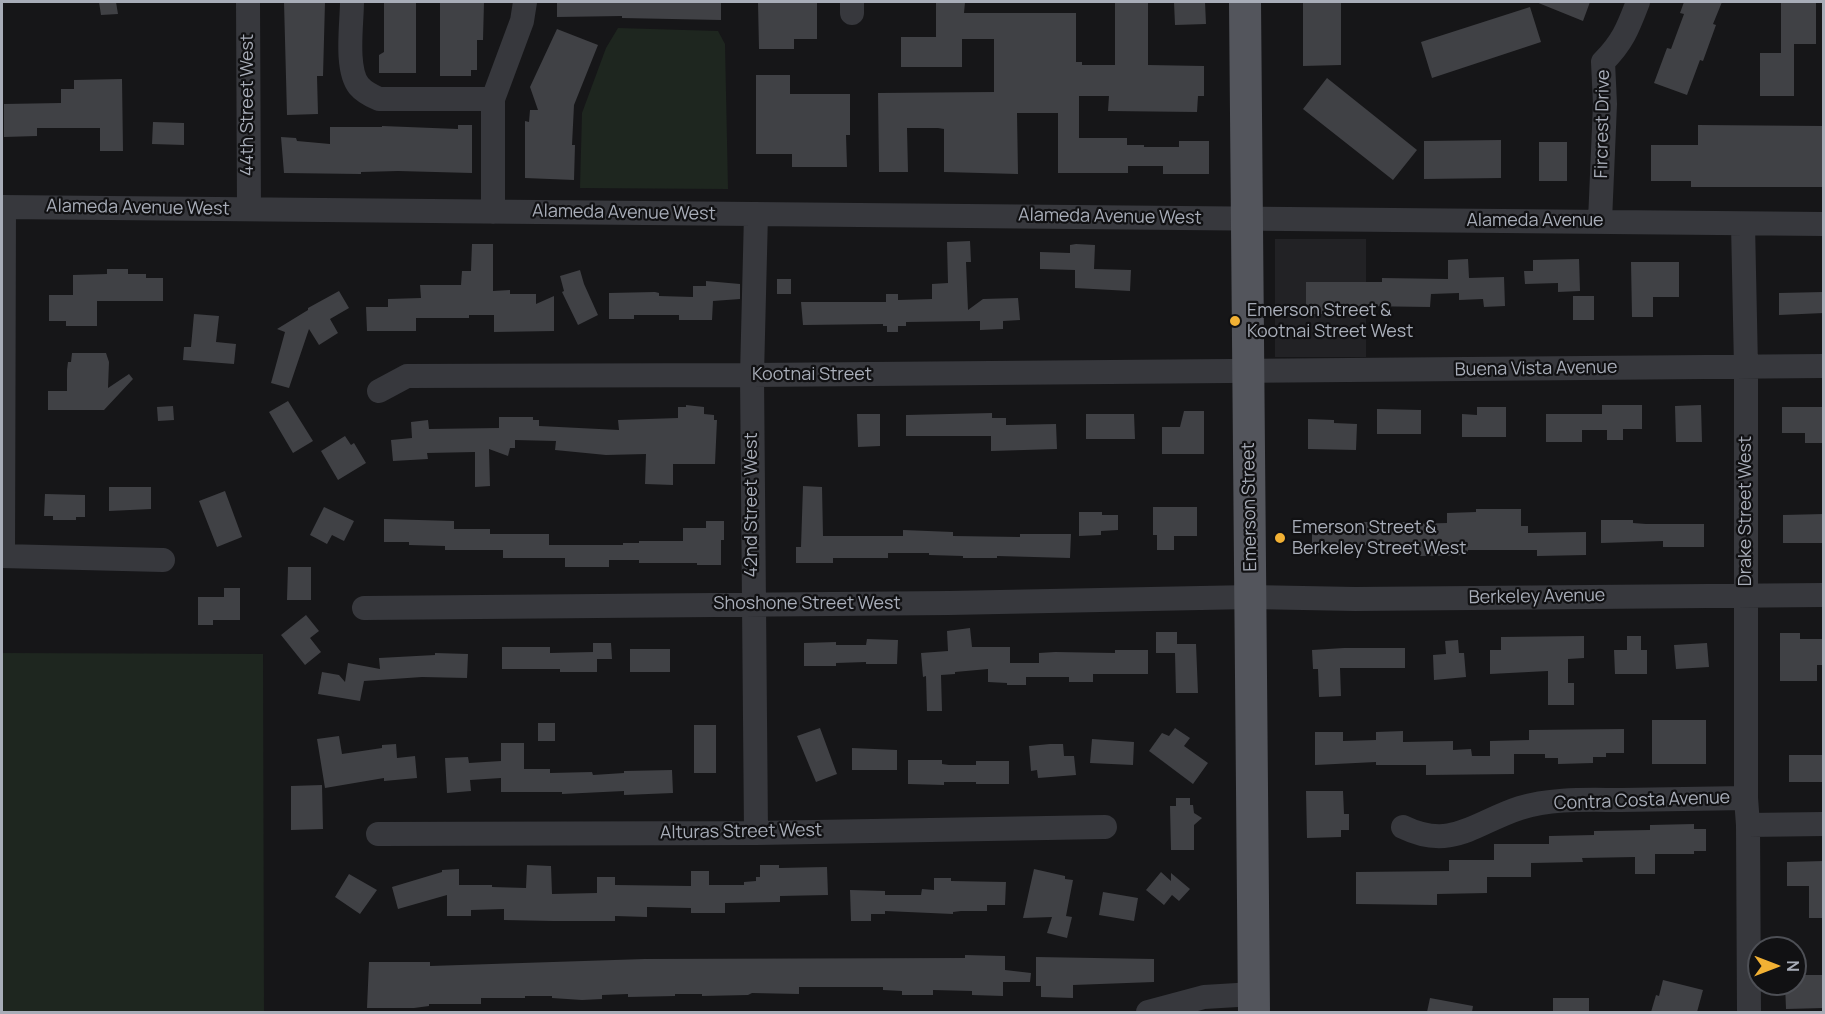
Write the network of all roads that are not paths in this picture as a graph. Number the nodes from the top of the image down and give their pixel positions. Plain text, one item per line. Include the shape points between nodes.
1 (248, 2) edge
2 (352, 2) edge
3 (525, 2) edge
4 (1245, 2) edge
5 (1638, 2) edge
6 (493, 99) junction
7 (3, 207) edge
8 (249, 209) junction
9 (493, 212) junction
10 (756, 214) junction
11 (1247, 218) junction
12 (1600, 221) junction
13 (1743, 224) junction
14 (1824, 224) edge
15 (1824, 366) edge
16 (1746, 367) junction
17 (1248, 372) junction
18 (752, 375) junction
19 (379, 390) dead end
20 (2, 556) edge
21 (163, 560) dead end
22 (1746, 595) junction
23 (1824, 595) edge
24 (1251, 597) junction
25 (753, 604) junction
26 (364, 608) dead end
27 (1746, 798) junction
28 (1824, 824) edge
29 (1748, 825) junction
30 (1105, 827) dead end
31 (1403, 827) dead end
32 (756, 833) junction
33 (378, 834) dead end
34 (1254, 1003) edge
35 (1148, 1012) edge
36 (1749, 1012) edge

1 - 8 street, 44th Street West
2 - 6 street via 352,67 365,91 380,99
3 - 6 street via 522,21
4 - 11 main road, Emerson Street
5 - 12 street, Fircrest Drive via 1618,48 1603,62
6 - 9 street
7 - 8 street, Alameda Avenue West
7 - 20 street
8 - 9 street, Alameda Avenue West
9 - 10 street, Alameda Avenue West
10 - 11 street, Alameda Avenue West
10 - 18 street, 42nd Street West
11 - 12 street, Alameda Avenue
11 - 17 main road, Emerson Street
12 - 13 street, Alameda Avenue
13 - 14 street, Alameda Avenue
13 - 16 street, Drake Street West
15 - 16 street, Buena Vista Avenue
16 - 17 street, Buena Vista Avenue
16 - 22 street, Drake Street West
17 - 18 street, Kootnai Street
17 - 24 main road, Emerson Street
18 - 19 street, Kootnai Street via 407,376
18 - 25 street, 42nd Street West
20 - 21 street
22 - 23 street, Berkeley Avenue
22 - 24 street, Berkeley Avenue
22 - 27 street, Drake Street West
24 - 25 street, Shoshone Street West
24 - 34 main road, Emerson Street
25 - 26 street, Shoshone Street West
25 - 32 street, 42nd Street West
27 - 29 street, Drake Street West
27 - 31 street, Contra Costa Avenue via 1554,802 1520,808 1450,836 1418,835
28 - 29 street, Contra Costa Avenue
29 - 36 street
30 - 32 street, Alturas Street West
32 - 33 street, Alturas Street West
34 - 35 street via 1203,997

